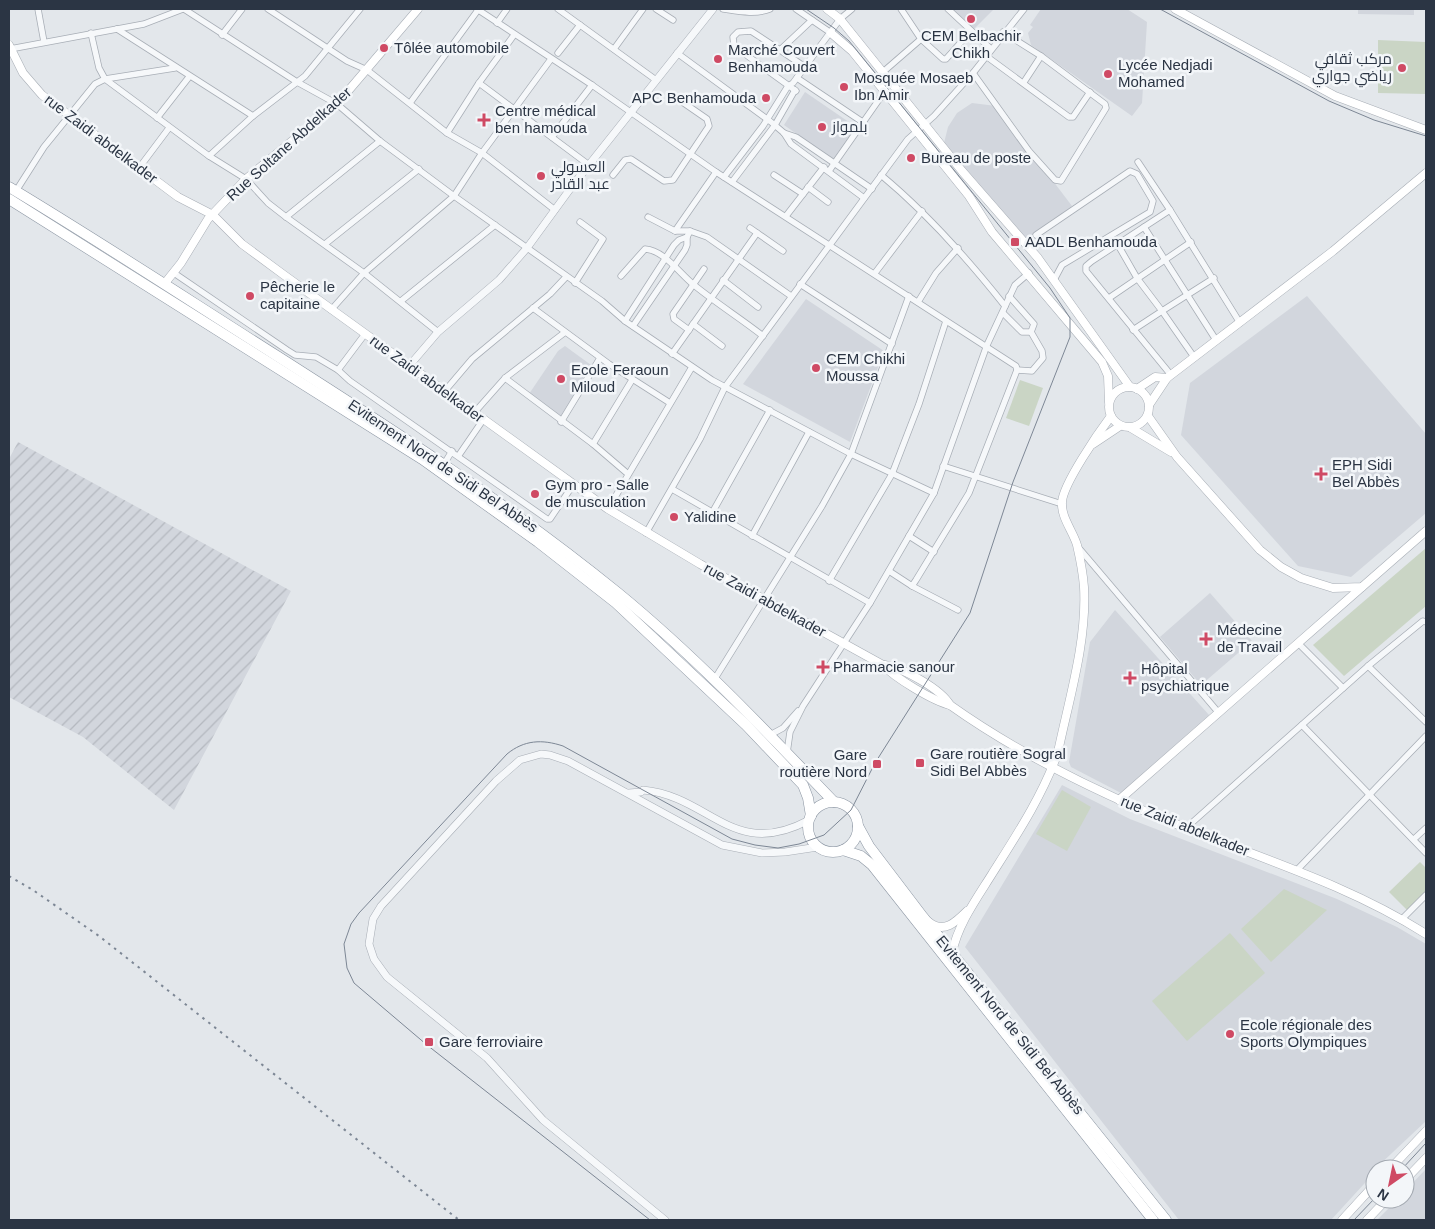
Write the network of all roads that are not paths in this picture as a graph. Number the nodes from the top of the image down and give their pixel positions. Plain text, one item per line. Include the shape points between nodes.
1 (38, 9) edge
2 (183, 9) edge
3 (242, 9) edge
4 (268, 9) edge
5 (360, 9) edge
6 (418, 9) edge
7 (477, 9) edge
8 (507, 9) edge
9 (558, 9) edge
10 (641, 9) edge
11 (656, 9) edge
12 (722, 9) edge
13 (770, 9) edge
14 (796, 9) edge
15 (828, 9) edge
16 (852, 9) edge
17 (902, 9) edge
18 (948, 9) edge
19 (1024, 9) edge
20 (1175, 9) edge
21 (713, 10) edge
22 (673, 20) dead end
23 (812, 20) junction
24 (840, 20) junction
25 (497, 23) junction
26 (580, 24) junction
27 (117, 29) junction
28 (971, 31) junction
29 (1003, 32) junction
30 (91, 33) junction
31 (831, 33) junction
32 (222, 35) junction
33 (514, 35) junction
34 (921, 39) junction
35 (44, 42) junction
36 (10, 47) edge
37 (329, 48) junction
38 (614, 49) junction
39 (991, 49) junction
40 (780, 50) junction
41 (558, 53) dead end
42 (677, 53) junction
43 (986, 56) junction
44 (1041, 56) junction
45 (551, 59) junction
46 (805, 67) junction
47 (175, 68) junction
48 (367, 70) junction
49 (883, 72) junction
50 (973, 73) junction
51 (189, 77) junction
52 (105, 79) junction
53 (656, 80) junction
54 (296, 82) junction
55 (793, 82) junction
56 (1024, 82) junction
57 (479, 83) junction
58 (592, 85) junction
59 (885, 91) junction
60 (1090, 92) junction
61 (678, 98) dead end
62 (410, 103) junction
63 (337, 104) junction
64 (516, 109) junction
65 (630, 112) junction
66 (69, 115) junction
67 (252, 116) junction
68 (157, 118) junction
69 (767, 120) junction
70 (864, 123) junction
71 (927, 124) junction
72 (775, 125) junction
73 (169, 128) junction
74 (1426, 130) edge
75 (916, 131) junction
76 (447, 133) junction
77 (784, 133) junction
78 (552, 137) junction
79 (380, 141) junction
80 (482, 153) junction
81 (691, 154) junction
82 (209, 156) junction
83 (835, 162) junction
84 (1138, 162) dead end
85 (589, 165) junction
86 (139, 168) junction
87 (826, 169) junction
88 (419, 170) junction
89 (716, 172) junction
90 (1426, 173) edge
91 (613, 175) dead end
92 (774, 175) dead end
93 (881, 175) junction
94 (724, 176) junction
95 (246, 179) junction
96 (732, 182) junction
97 (808, 187) junction
98 (12, 189) edge
99 (872, 189) junction
100 (803, 194) junction
101 (454, 196) junction
102 (864, 198) junction
103 (9, 199) edge
104 (828, 202) dead end
105 (555, 210) junction
106 (1170, 210) junction
107 (922, 211) junction
108 (213, 215) junction
109 (786, 216) junction
110 (286, 217) junction
111 (648, 217) dead end
112 (580, 222) dead end
113 (495, 225) junction
114 (1144, 227) junction
115 (750, 228) dead end
116 (675, 231) junction
117 (757, 233) junction
118 (688, 234) junction
119 (1036, 235) dead end
120 (1191, 242) junction
121 (325, 244) junction
122 (830, 244) junction
123 (1118, 245) junction
124 (527, 248) junction
125 (958, 248) junction
126 (783, 251) dead end
127 (739, 259) junction
128 (666, 260) junction
129 (1164, 260) junction
130 (674, 266) junction
131 (704, 269) dead end
132 (174, 273) junction
133 (364, 273) junction
134 (875, 273) junction
135 (1029, 274) junction
136 (621, 276) dead end
137 (566, 277) junction
138 (1137, 278) junction
139 (1214, 278) junction
140 (723, 280) junction
141 (1054, 280) junction
142 (165, 283) junction
143 (575, 283) junction
144 (693, 284) junction
145 (800, 284) junction
146 (792, 296) junction
147 (909, 296) junction
148 (1009, 296) junction
149 (710, 297) junction
150 (1187, 297) junction
151 (1108, 298) junction
152 (401, 301) junction
153 (918, 302) junction
154 (1005, 306) junction
155 (758, 307) dead end
156 (533, 308) junction
157 (331, 310) junction
158 (1162, 311) junction
159 (1003, 313) junction
160 (946, 320) junction
161 (625, 321) junction
162 (1240, 323) junction
163 (693, 324) junction
164 (634, 326) junction
165 (689, 330) junction
166 (1133, 330) junction
167 (438, 332) junction
168 (1031, 332) junction
169 (564, 333) junction
170 (365, 334) junction
171 (763, 336) junction
172 (1216, 340) junction
173 (892, 344) junction
174 (987, 345) junction
175 (722, 346) dead end
176 (672, 354) junction
177 (1194, 357) junction
178 (600, 358) junction
179 (409, 366) junction
180 (692, 367) junction
181 (338, 370) junction
182 (1017, 370) junction
183 (1168, 376) junction
184 (505, 378) junction
185 (632, 380) junction
186 (725, 387) junction
187 (1134, 388) junction
188 (444, 392) junction
189 (1109, 402) junction
190 (670, 403) junction
191 (1149, 405) junction
192 (770, 410) junction
193 (474, 413) junction
194 (1111, 416) junction
195 (1148, 416) junction
196 (483, 420) junction
197 (561, 422) junction
198 (1120, 426) junction
199 (1131, 428) junction
200 (809, 432) junction
201 (593, 444) junction
202 (1093, 444) junction
203 (452, 451) junction
204 (851, 454) junction
205 (459, 455) junction
206 (1177, 456) junction
207 (444, 464) junction
208 (943, 466) junction
209 (628, 474) junction
210 (892, 474) junction
211 (974, 475) junction
212 (573, 485) junction
213 (672, 489) junction
214 (934, 493) junction
215 (1062, 504) junction
216 (608, 509) junction
217 (712, 513) junction
218 (1426, 530) edge
219 (646, 533) junction
220 (752, 536) junction
221 (909, 536) junction
222 (1077, 545) junction
223 (934, 552) junction
224 (789, 558) junction
225 (889, 571) junction
226 (829, 581) junction
227 (912, 586) junction
228 (1362, 587) junction
229 (764, 599) junction
230 (870, 603) junction
231 (958, 610) dead end
232 (1425, 620) edge
233 (843, 642) junction
234 (1298, 642) junction
235 (1368, 666) junction
236 (714, 680) junction
237 (1343, 688) junction
238 (803, 706) junction
239 (1218, 712) junction
240 (1426, 722) edge
241 (1302, 725) junction
242 (770, 735) junction
243 (1426, 736) edge
244 (787, 753) junction
245 (1052, 768) junction
246 (654, 791) junction
247 (1371, 793) junction
248 (629, 794) junction
249 (1120, 800) junction
250 (834, 802) junction
251 (648, 805) junction
252 (810, 818) junction
253 (858, 826) junction
254 (1186, 828) junction
255 (1426, 828) edge
256 (1414, 840) junction
257 (818, 846) junction
258 (843, 850) junction
259 (1426, 853) edge
260 (1297, 870) junction
261 (1426, 894) edge
262 (972, 906) junction
263 (923, 917) junction
264 (1402, 919) junction
265 (1426, 934) edge
266 (952, 952) junction
267 (1426, 1131) edge
268 (1426, 1158) edge
269 (1399, 1159) edge
270 (1415, 1170) edge
271 (1365, 1195) edge
272 (1377, 1209) edge
273 (665, 1220) edge
274 (1154, 1220) edge
275 (1166, 1220) edge
276 (1342, 1220) edge
277 (1367, 1220) edge

1 - 35 street
2 - 27 street via 144,24
2 - 32 street
3 - 32 street
4 - 37 street
5 - 37 street
6 - 48 main road, Rue Soltane Abdelkader
7 - 25 street
7 - 62 street
8 - 25 street
9 - 26 street
10 - 38 street
11 - 22 street
12 - 13 street via 763,12
14 - 23 street
15 - 24 main road
16 - 24 street
17 - 34 street
18 - 28 street
19 - 29 street
20 - 74 main road via 1335,96
21 - 42 street
23 - 31 street
23 - 40 street
24 - 31 street
24 - 49 main road
25 - 33 street
26 - 38 street
26 - 41 street
27 - 30 street
27 - 47 street
28 - 34 street via 943,59
28 - 39 street
29 - 39 street
29 - 44 street
30 - 35 street
30 - 52 street via 99,68
31 - 46 street
31 - 59 main road via 852,51
32 - 54 street
33 - 45 street
33 - 57 street
34 - 49 street
35 - 36 street
36 - 66 main road, rue Zaidi abdelkader via 32,86
37 - 48 street
37 - 54 street
38 - 53 street
39 - 43 street
40 - 46 street
40 - 55 street via 751,30 738,32 734,37 734,46
42 - 53 street
42 - 69 street
43 - 50 street
43 - 56 street
44 - 56 street
44 - 60 street
45 - 58 street
45 - 64 street
46 - 55 street
47 - 51 street
47 - 52 street
48 - 62 street
48 - 63 main road, Rue Soltane Abdelkader
49 - 71 main road
50 - 60 street via 1029,152 1058,182 1106,108 1106,104
50 - 71 street
51 - 67 street
51 - 68 street
52 - 66 street via 95,84
52 - 68 street
53 - 65 street
54 - 63 street
54 - 67 street
55 - 69 street
55 - 70 street
55 - 72 street via 796,91
56 - 60 street via 1071,118
57 - 64 street
57 - 76 street
58 - 65 street
58 - 78 street
59 - 70 street
59 - 75 main road
61 - 81 street via 709,122
62 - 76 street
63 - 79 street
63 - 95 main road, Rue Soltane Abdelkader
64 - 78 street
64 - 80 street
65 - 81 street
65 - 85 street
66 - 86 main road, rue Zaidi abdelkader
66 - 98 street
67 - 82 street
68 - 73 street
69 - 72 street
69 - 94 street
70 - 83 street
71 - 75 street
71 - 141 main road via 962,171
72 - 77 street
72 - 96 street
73 - 82 street
73 - 86 street
75 - 93 street
75 - 135 main road via 969,196 992,232
76 - 80 street
77 - 83 street
77 - 87 street via 791,144
78 - 85 street
79 - 88 street
79 - 110 street
80 - 101 street
80 - 105 street
81 - 89 street
81 - 91 street via 670,182 631,159 624,160
82 - 95 street
83 - 87 street
83 - 99 street
84 - 106 street
85 - 105 street
86 - 108 main road, rue Zaidi abdelkader via 178,197
87 - 97 street
87 - 102 street
88 - 101 street
88 - 121 street
89 - 94 street
89 - 116 street
90 - 162 main road
92 - 100 street
93 - 99 street
93 - 107 street
94 - 96 street
95 - 108 main road, Rue Soltane Abdelkader
95 - 110 street
96 - 109 street
97 - 100 street
97 - 104 street
98 - 142 highway, Evitement Nord de Sidi Bel Abbès
99 - 102 street
100 - 109 street
101 - 113 street
101 - 133 street
102 - 122 street
103 - 252 highway, Evitement Nord de Sidi Bel Abbès via 422,459 548,550 616,603 746,725 803,785
105 - 124 street
106 - 114 street
106 - 120 street
107 - 125 street
107 - 134 street
108 - 132 main road, Rue Soltane Abdelkader
108 - 157 main road, rue Zaidi abdelkader via 242,244
109 - 122 street
110 - 121 street
111 - 116 street
112 - 143 street via 603,239
113 - 124 street
113 - 152 street
114 - 123 street
114 - 129 street
115 - 117 street
116 - 118 street
117 - 126 street
117 - 127 street
118 - 127 street via 700,233
118 - 128 street via 679,240
118 - 130 street via 687,245
119 - 141 street via 1130,171 1137,174 1153,201 1150,212 1062,265
120 - 129 street
120 - 139 street
121 - 133 street
122 - 134 street
122 - 145 street
123 - 138 street
123 - 151 street via 1086,266 1086,271
124 - 137 street
124 - 167 street via 499,280
125 - 153 street
125 - 154 street
127 - 140 street
127 - 146 street
128 - 130 street
128 - 136 street via 645,249
128 - 161 street
129 - 138 street
129 - 150 street
130 - 144 street
130 - 164 street
131 - 144 street
132 - 142 main road, Rue Soltane Abdelkader
132 - 181 street via 295,355 321,359
133 - 152 street
133 - 157 street
134 - 147 street
135 - 148 street via 1018,282
135 - 189 main road via 1102,362 1108,376
137 - 143 street
137 - 156 street
138 - 151 street
138 - 158 street
139 - 150 street
139 - 162 street
140 - 149 street
140 - 155 street
141 - 187 main road
142 - 207 highway, Evitement Nord de Sidi Bel Abbès
143 - 161 street
144 - 149 street
144 - 165 street via 673,316
145 - 146 street
145 - 173 street
146 - 171 street
147 - 153 street
147 - 173 street
148 - 154 street
148 - 168 street via 1034,324
149 - 163 street
149 - 171 street
150 - 158 street
150 - 172 street
151 - 166 street
152 - 167 street
153 - 160 street
154 - 159 street
156 - 169 street
156 - 188 street via 472,358
157 - 170 main road, rue Zaidi abdelkader
158 - 166 street
158 - 177 street
159 - 168 street via 1022,332
159 - 174 street
160 - 174 street
160 - 210 street
161 - 164 street
162 - 172 main road
163 - 165 street
163 - 175 street
164 - 176 street
165 - 176 street
166 - 183 street
167 - 179 street
168 - 182 street via 1043,358 1032,371
169 - 178 street
169 - 184 street
170 - 179 main road, rue Zaidi abdelkader
170 - 181 street
171 - 186 street
172 - 177 main road
173 - 204 street
174 - 182 street via 1013,362
174 - 208 street
176 - 180 street
177 - 183 main road
178 - 185 street
178 - 197 street
179 - 188 main road, rue Zaidi abdelkader
180 - 186 street
180 - 190 street
181 - 203 street
182 - 211 street
183 - 187 main road via 1155,377
183 - 191 main road
184 - 193 street
184 - 197 street
185 - 190 street
185 - 201 street
186 - 192 street
186 - 213 street
187 - 189 main road via 1117,391
187 - 191 main road via 1145,395
188 - 193 main road, rue Zaidi abdelkader
189 - 194 main road
190 - 209 street
191 - 195 main road
192 - 200 street
192 - 217 street
193 - 196 main road, rue Zaidi abdelkader
194 - 198 main road
194 - 202 main road
195 - 199 main road
195 - 206 main road
196 - 205 street
196 - 212 main road, rue Zaidi abdelkader
197 - 201 street
198 - 199 main road
198 - 202 main road
199 - 206 main road
200 - 204 street
200 - 220 street
201 - 209 street
202 - 215 main road via 1065,491
203 - 205 street
203 - 207 street
204 - 210 street
204 - 224 street
205 - 212 street via 550,519
206 - 228 main road via 1250,540 1281,567 1301,578 1333,588
207 - 236 highway, Evitement Nord de Sidi Bel Abbès via 592,572
208 - 211 street
208 - 214 street
209 - 216 street
210 - 214 street
210 - 226 street
211 - 215 street
211 - 223 street via 968,493
212 - 216 main road, rue Zaidi abdelkader
213 - 217 street
213 - 219 street
214 - 221 street
215 - 222 main road
216 - 219 main road, rue Zaidi abdelkader
217 - 220 street
218 - 228 main road
219 - 229 main road, rue Zaidi abdelkader
220 - 224 street
221 - 223 street
221 - 225 street
222 - 239 street
222 - 245 main road via 1084,585 1081,639
223 - 227 street
224 - 226 street
224 - 229 street
225 - 227 street
225 - 230 street
226 - 230 street
227 - 231 street
228 - 234 main road
229 - 233 main road, rue Zaidi abdelkader
229 - 236 street
230 - 233 street
232 - 235 street
233 - 238 street
233 - 245 main road, rue Zaidi abdelkader via 926,684 943,695 950,705
234 - 237 street
234 - 239 main road
235 - 237 street
235 - 240 street
236 - 242 highway, Evitement Nord de Sidi Bel Abbès
237 - 241 street
238 - 242 street via 783,728
238 - 244 street via 790,732
239 - 249 main road
241 - 247 street
241 - 254 street
242 - 244 highway, Evitement Nord de Sidi Bel Abbès
243 - 247 street
244 - 250 highway, Evitement Nord de Sidi Bel Abbès
245 - 249 main road, rue Zaidi abdelkader
245 - 262 main road via 1011,844
246 - 248 street
246 - 251 street
246 - 252 street via 748,833 773,834 792,829
247 - 256 street
247 - 260 street
248 - 251 street
248 - 273 street via 558,757 541,754 520,760 496,781 381,906 373,918 369,944 374,959 387,977 487,1058 543,1120
249 - 254 main road, rue Zaidi abdelkader
250 - 252 highway via 821,806
250 - 253 highway via 851,810
251 - 257 street via 713,841 733,848 775,853
252 - 257 highway via 810,834
253 - 258 highway via 856,837
253 - 263 highway, Evitement Nord de Sidi Bel Abbès via 869,846
254 - 260 main road, rue Zaidi abdelkader
255 - 256 street
256 - 259 street
257 - 258 highway via 835,852
258 - 274 highway, Evitement Nord de Sidi Bel Abbès via 861,856 872,865
260 - 264 main road, rue Zaidi abdelkader
261 - 264 street
262 - 263 main road via 949,926 935,926
262 - 266 main road
263 - 266 highway, Evitement Nord de Sidi Bel Abbès
264 - 265 main road, rue Zaidi abdelkader
266 - 275 highway, Evitement Nord de Sidi Bel Abbès
267 - 269 main road
268 - 270 main road
271 - 276 main road
272 - 277 main road

